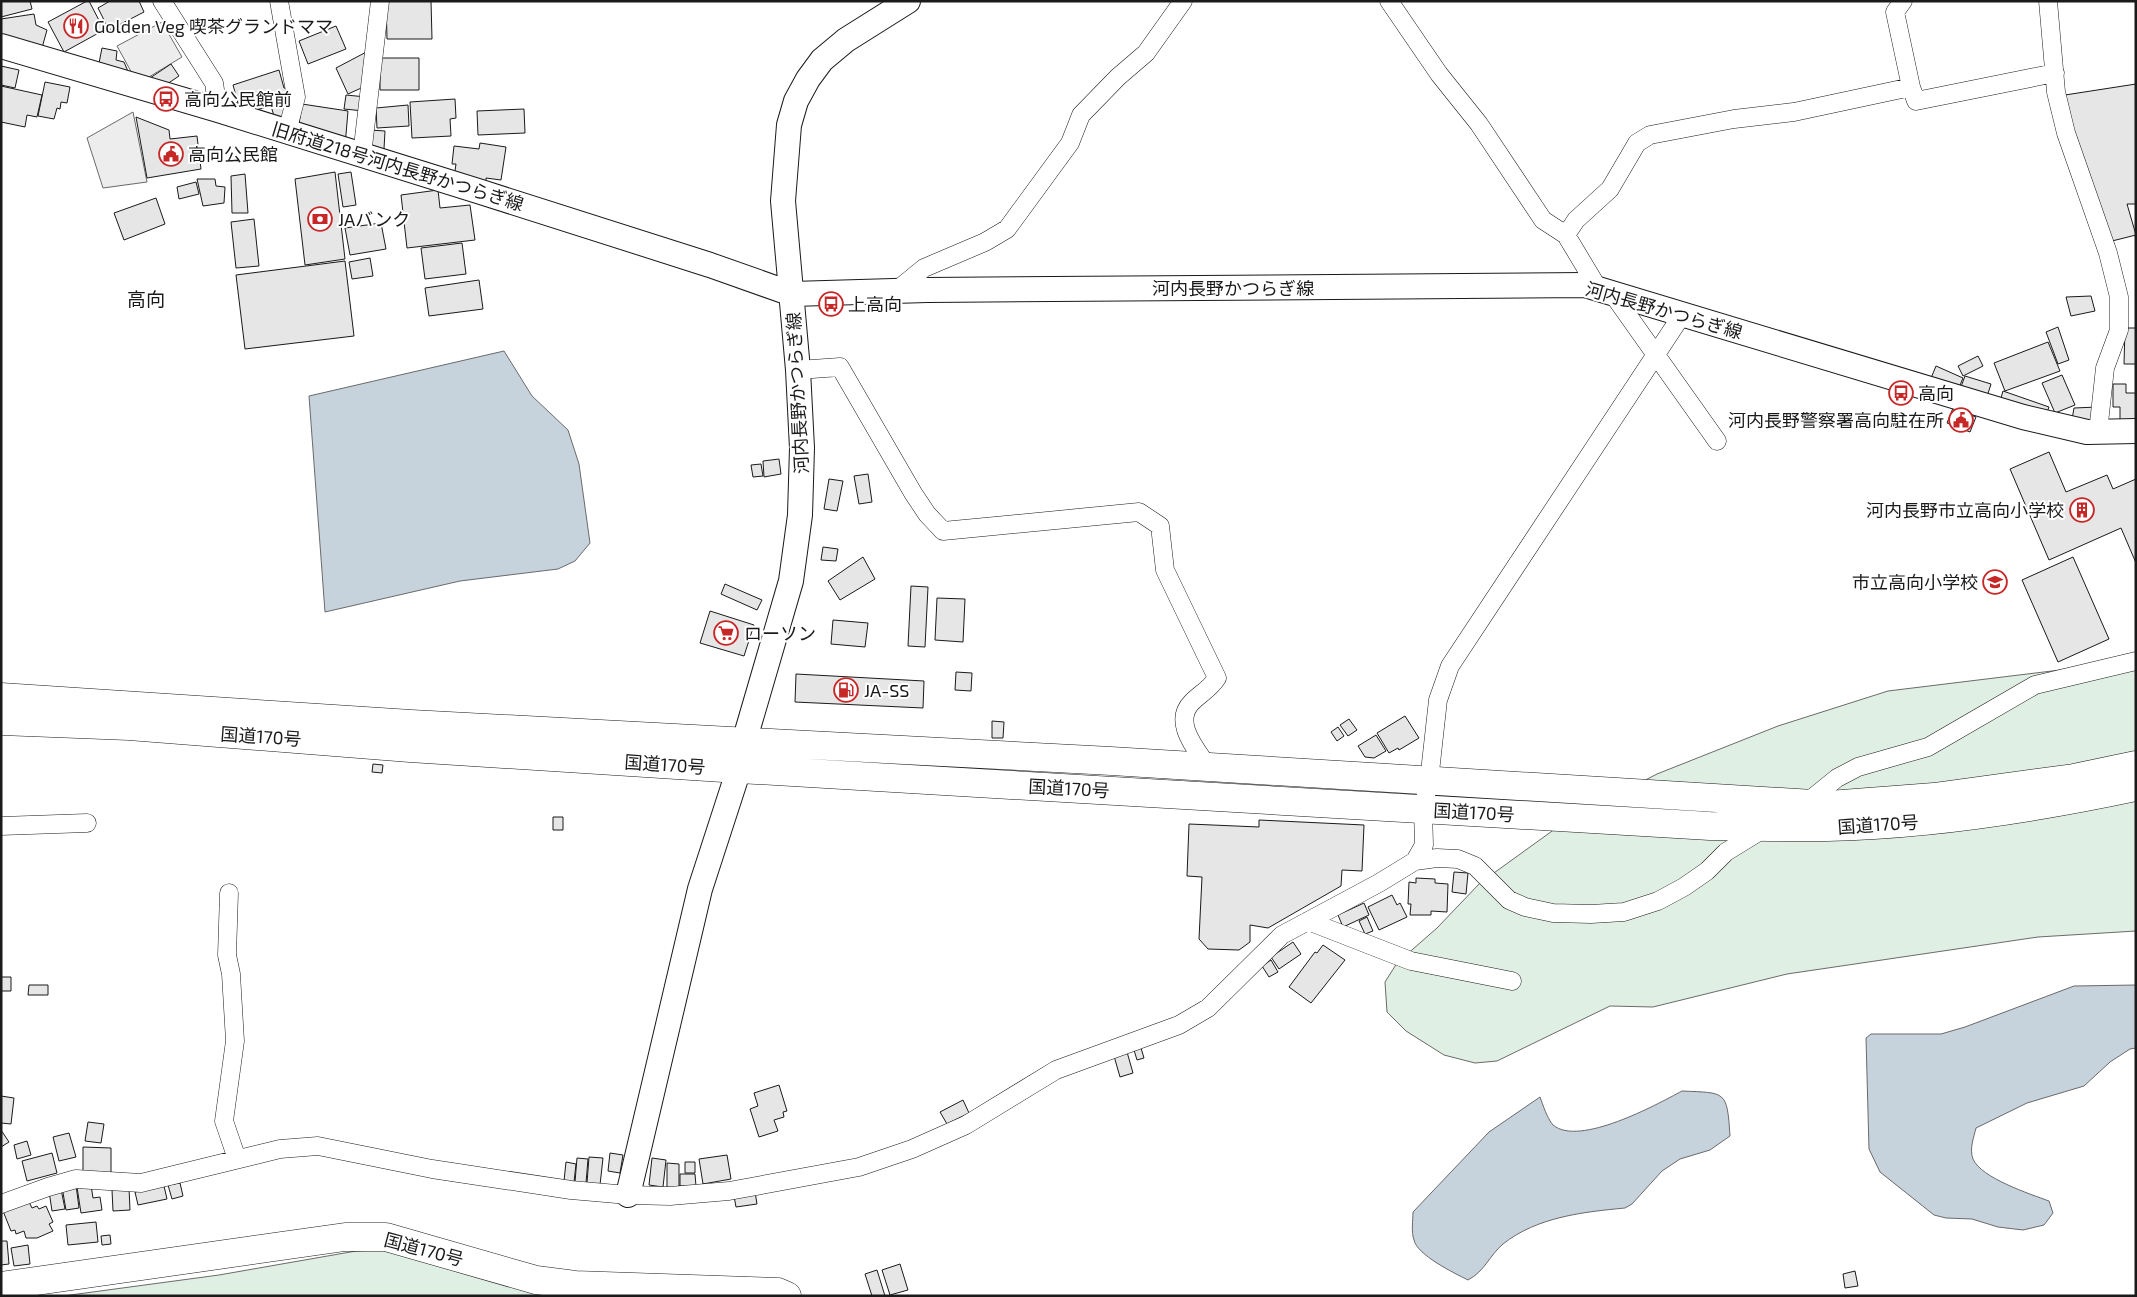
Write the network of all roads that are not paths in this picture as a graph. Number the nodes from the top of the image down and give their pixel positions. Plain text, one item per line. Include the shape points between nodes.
1 (162, 1) edge
2 (279, 1) edge
3 (380, 1) edge
4 (908, 1) edge
5 (1183, 1) edge
6 (1389, 1) edge
7 (1903, 1) edge
8 (2048, 1) edge
9 (1, 46) edge
10 (2055, 73) junction
11 (1911, 87) junction
12 (218, 110) junction
13 (288, 132) junction
14 (362, 155) junction
15 (1566, 235) junction
16 (896, 291) junction
17 (1605, 292) junction
18 (792, 294) junction
19 (1682, 315) junction
20 (1655, 356) junction
21 (798, 370) junction
22 (2136, 431) edge
23 (2098, 432) junction
24 (1717, 441) dead end
25 (2136, 661) edge
26 (1, 697) edge
27 (1, 721) edge
28 (744, 742) junction
29 (2136, 765) edge
30 (1208, 767) junction
31 (739, 769) junction
32 (1429, 781) junction
33 (2136, 787) edge
34 (1805, 804) junction
35 (1423, 808) junction
36 (87, 823) dead end
37 (1, 826) edge
38 (1767, 826) junction
39 (1415, 861) junction
40 (230, 894) dead end
41 (1308, 921) junction
42 (1512, 981) dead end
43 (237, 1159) junction
44 (628, 1195) junction
45 (1, 1204) edge
46 (1, 1286) edge
47 (787, 1296) edge

1 - 12 street via 214,83
2 - 13 street via 296,97
3 - 14 street
4 - 18 main road via 846,40 822,60 796,101 789,126 782,201
5 - 16 street via 1146,54 1081,115 1070,143 1007,229 986,242 924,268
6 - 15 street via 1544,220
7 - 11 street via 1895,12
8 - 10 street
9 - 12 main road, 旧府道218号河内長野かつらぎ線
10 - 11 street via 1916,101
10 - 23 street via 2066,133 2120,297 2119,330 2105,368
11 - 15 street via 1794,112 1734,119 1650,135 1637,143 1610,189 1576,220
12 - 13 main road, 旧府道218号河内長野かつらぎ線
13 - 14 main road, 旧府道218号河内長野かつらぎ線
14 - 18 main road, 旧府道218号河内長野かつらぎ線
15 - 17 street
16 - 17 main road, 河内長野かつらぎ線 via 1585,285
16 - 18 main road, 河内長野かつらぎ線
17 - 19 main road, 河内長野かつらぎ線
17 - 20 street
18 - 21 main road, 河内長野かつらぎ線
19 - 20 street
19 - 23 main road, 河内長野かつらぎ線 via 2023,417
20 - 24 street
20 - 32 street via 1450,666 1438,700
21 - 28 main road, 河内長野かつらぎ線 via 802,448 800,515 791,581
21 - 30 street via 840,367 913,493 943,531 1140,512 1160,526 1165,570 1217,678 1212,687 1191,703 1184,716 1185,732
22 - 23 main road, 河内長野かつらぎ線
25 - 34 street via 2035,685 1928,747 1858,767 1837,778
26 - 28 highway, 国道170号
27 - 31 highway, 国道170号 via 129,726
28 - 30 highway, 国道170号
28 - 31 main road, 河内長野かつらぎ線
29 - 34 highway, 国道170号 via 2074,778 1934,797
30 - 32 highway, 国道170号
31 - 35 highway, 国道170号
31 - 44 main road, 河内長野かつらぎ線 via 700,889
32 - 34 highway, 国道170号
32 - 35 street
33 - 38 highway, 国道170号 via 2082,799 1938,819 1828,827
35 - 38 highway, 国道170号 via 1700,825
35 - 39 street via 1424,845
36 - 37 street
38 - 39 street via 1726,852 1684,887 1624,912 1553,913 1524,907 1509,900 1475,866 1458,859
39 - 41 street
40 - 43 street via 227,955 235,1041 224,1121
41 - 42 street via 1411,961
41 - 44 street via 1282,935 1203,1011 1179,1025 1056,1070 966,1124 912,1149 859,1167 729,1191 670,1196
43 - 44 street via 280,1149 318,1146 432,1169
43 - 45 street via 141,1183 76,1179
46 - 47 highway, 国道170号 via 345,1237 386,1237 536,1280 575,1285 778,1292

